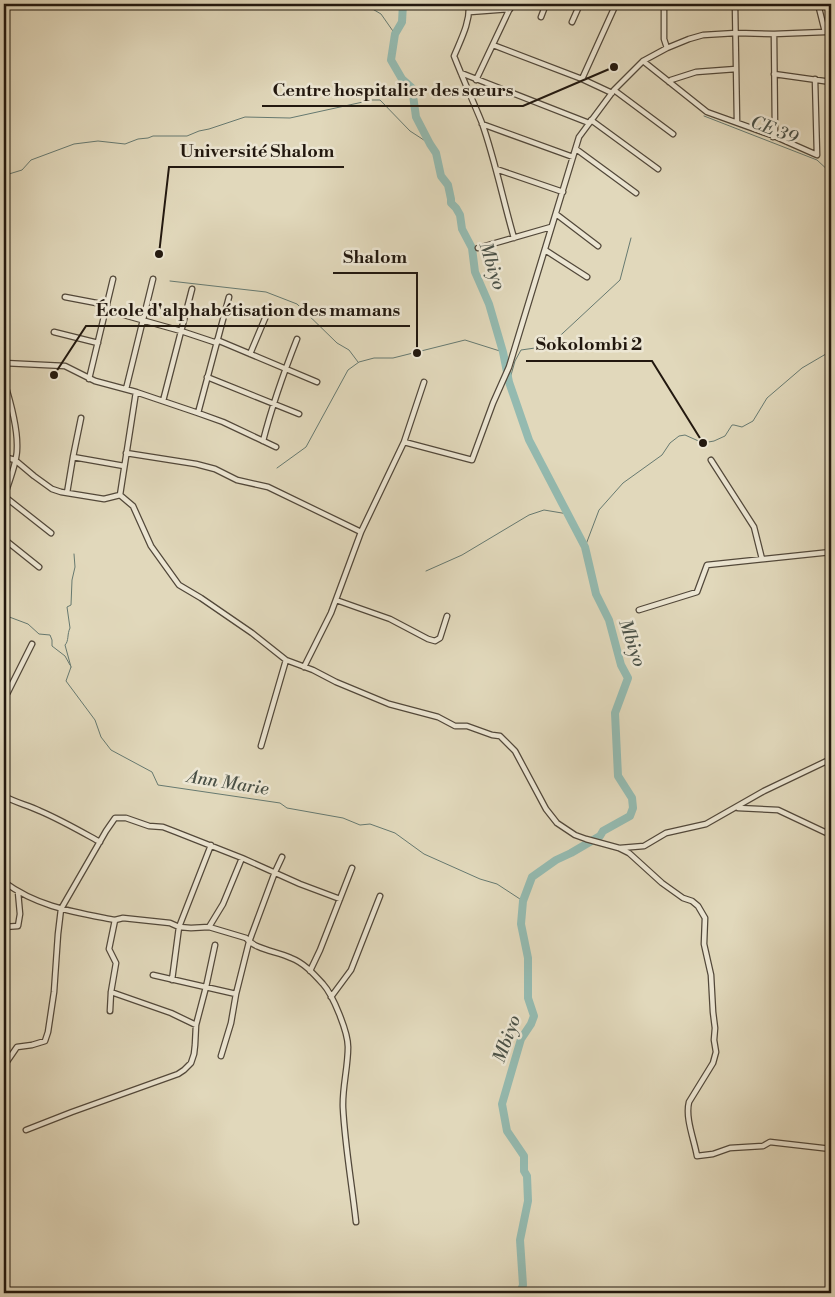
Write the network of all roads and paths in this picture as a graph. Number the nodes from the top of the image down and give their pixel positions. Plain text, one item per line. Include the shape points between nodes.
1 (469, 4) edge
2 (512, 4) edge
3 (546, 4) edge
4 (580, 4) edge
5 (616, 4) edge
6 (664, 4) edge
7 (735, 4) edge
8 (818, 4) edge
9 (510, 9) junction
10 (470, 12) junction
11 (541, 17) dead end
12 (572, 22) dead end
13 (829, 31) edge
14 (736, 33) junction
15 (774, 34) junction
16 (492, 46) junction
17 (667, 48) junction
18 (643, 61) junction
19 (736, 69) junction
20 (461, 73) junction
21 (774, 74) junction
22 (582, 79) junction
23 (814, 79) junction
24 (476, 80) junction
25 (669, 82) junction
26 (831, 82) edge
27 (613, 91) junction
28 (590, 122) junction
29 (737, 122) junction
30 (482, 124) junction
31 (673, 134) dead end
32 (773, 136) junction
33 (576, 148) junction
34 (573, 157) junction
35 (496, 168) junction
36 (658, 169) dead end
37 (563, 192) junction
38 (636, 194) dead end
39 (556, 214) junction
40 (552, 228) junction
41 (514, 238) junction
42 (598, 246) dead end
43 (478, 248) dead end
44 (545, 250) junction
45 (587, 277) dead end
46 (113, 279) dead end
47 (154, 279) dead end
48 (192, 289) dead end
49 (66, 297) dead end
50 (229, 297) dead end
51 (106, 307) junction
52 (269, 309) dead end
53 (143, 320) junction
54 (181, 331) junction
55 (54, 332) dead end
56 (297, 338) dead end
57 (217, 342) junction
58 (98, 343) junction
59 (250, 354) junction
60 (4, 363) edge
61 (285, 368) junction
62 (208, 378) junction
63 (89, 379) junction
64 (4, 381) edge
65 (317, 382) dead end
66 (424, 382) dead end
67 (126, 389) junction
68 (136, 392) junction
69 (163, 401) junction
70 (273, 404) junction
71 (198, 413) junction
72 (299, 414) dead end
73 (81, 418) dead end
74 (263, 441) junction
75 (404, 442) junction
76 (276, 447) dead end
77 (126, 453) junction
78 (4, 457) edge
79 (73, 457) junction
80 (16, 460) junction
81 (711, 460) dead end
82 (124, 466) junction
83 (67, 493) junction
84 (120, 495) junction
85 (4, 497) edge
86 (361, 532) junction
87 (51, 533) dead end
88 (4, 539) edge
89 (831, 552) edge
90 (762, 559) junction
91 (39, 567) dead end
92 (336, 600) junction
93 (639, 610) dead end
94 (448, 616) dead end
95 (32, 644) dead end
96 (286, 660) junction
97 (304, 667) junction
98 (4, 698) edge
99 (261, 746) dead end
100 (831, 759) edge
101 (4, 796) edge
102 (734, 808) junction
103 (831, 835) edge
104 (100, 842) junction
105 (211, 845) junction
106 (619, 848) junction
107 (282, 857) dead end
108 (242, 858) junction
109 (352, 868) dead end
110 (275, 872) junction
111 (4, 882) edge
112 (18, 892) junction
113 (380, 896) dead end
114 (340, 899) junction
115 (61, 909) junction
116 (115, 920) junction
117 (4, 927) edge
118 (180, 927) junction
119 (209, 927) junction
120 (249, 942) junction
121 (215, 945) dead end
122 (310, 971) junction
123 (153, 976) dead end
124 (172, 980) junction
125 (206, 987) junction
126 (111, 992) junction
127 (236, 994) junction
128 (331, 997) junction
129 (110, 1011) dead end
130 (196, 1024) junction
131 (221, 1056) dead end
132 (6, 1062) dead end
133 (26, 1130) dead end
134 (831, 1149) edge
135 (356, 1222) dead end

1 - 10 street
2 - 9 street
3 - 11 street
4 - 12 street
5 - 22 street
6 - 17 street
7 - 14 street
8 - 13 street
9 - 10 street
9 - 16 street
10 - 20 street via 454,56
13 - 15 street
14 - 15 street
14 - 17 street via 702,35
14 - 19 street
15 - 21 street
16 - 22 street
16 - 24 street
17 - 18 street
18 - 25 street
18 - 27 street
19 - 25 street via 696,72
19 - 29 street
20 - 24 street
20 - 30 street
21 - 23 street
21 - 32 street
22 - 27 street
23 - 26 street
23 - 32 street via 817,155
24 - 28 street
25 - 29 street via 707,112
27 - 28 street
27 - 31 street
28 - 33 street via 579,137
28 - 36 street
29 - 32 street
30 - 34 street
30 - 35 street
33 - 34 street
33 - 38 street
34 - 37 street
35 - 37 street
35 - 41 street
37 - 39 street
39 - 40 street
39 - 42 street
40 - 41 street
40 - 44 street
41 - 43 street
44 - 45 street
44 - 75 street via 509,367 472,460
46 - 51 street
47 - 53 street
48 - 54 street
49 - 51 street
50 - 57 street
51 - 53 street
51 - 58 street
52 - 59 street
53 - 54 street
53 - 67 street
54 - 57 street
54 - 69 street
55 - 58 street
56 - 61 street
57 - 59 street
57 - 62 street
58 - 63 street
59 - 61 street
60 - 63 street via 65,366
61 - 65 street
61 - 70 street
62 - 70 street
62 - 71 street
63 - 67 street
64 - 80 street via 15,427
66 - 75 street
67 - 68 street
68 - 69 street
68 - 77 street
69 - 71 street
70 - 72 street
70 - 74 street
71 - 74 street
73 - 79 street
74 - 76 street
75 - 86 street
77 - 82 street
77 - 86 street via 215,469 237,480 268,487
78 - 80 street
79 - 82 street
79 - 83 street
80 - 83 street via 52,489
80 - 85 street
81 - 90 street via 754,527
82 - 84 street
83 - 84 street via 104,499
84 - 96 street via 133,506 151,546 179,585 252,633
85 - 87 street
86 - 92 street
88 - 91 street
89 - 90 street
90 - 93 street via 707,565 696,592
92 - 94 street via 390,619 435,640 440,638
92 - 97 street
95 - 98 street
96 - 97 street
96 - 99 street
97 - 106 street via 389,704 438,717 455,726 467,726 500,736 515,751 557,823 575,835
100 - 102 street
101 - 104 street via 42,811
102 - 103 street via 778,810
102 - 106 street via 706,824 666,833 644,846
104 - 105 street via 116,818 126,818 163,827
104 - 115 street
105 - 108 street
105 - 118 street
106 - 134 street via 662,883 692,901 705,918 704,944 711,975 716,1052 688,1107 698,1156 730,1148 763,1146 770,1142
107 - 110 street
108 - 110 street
108 - 119 street via 223,904
109 - 114 street
110 - 114 street
110 - 120 street
111 - 112 street
112 - 115 street
112 - 117 street via 18,926
113 - 128 street via 351,970
114 - 122 street
115 - 116 street
115 - 132 street via 54,992 45,1041 17,1047
116 - 118 street via 170,923
116 - 126 street via 109,949 116,963
118 - 119 street
118 - 124 street
119 - 120 street via 246,938
120 - 122 street via 290,958
120 - 127 street
121 - 125 street
122 - 128 street
123 - 124 street
124 - 125 street
125 - 127 street
125 - 130 street
126 - 129 street
126 - 130 street
127 - 131 street
128 - 135 street via 348,1046 343,1107
130 - 133 street via 191,1063 178,1074

